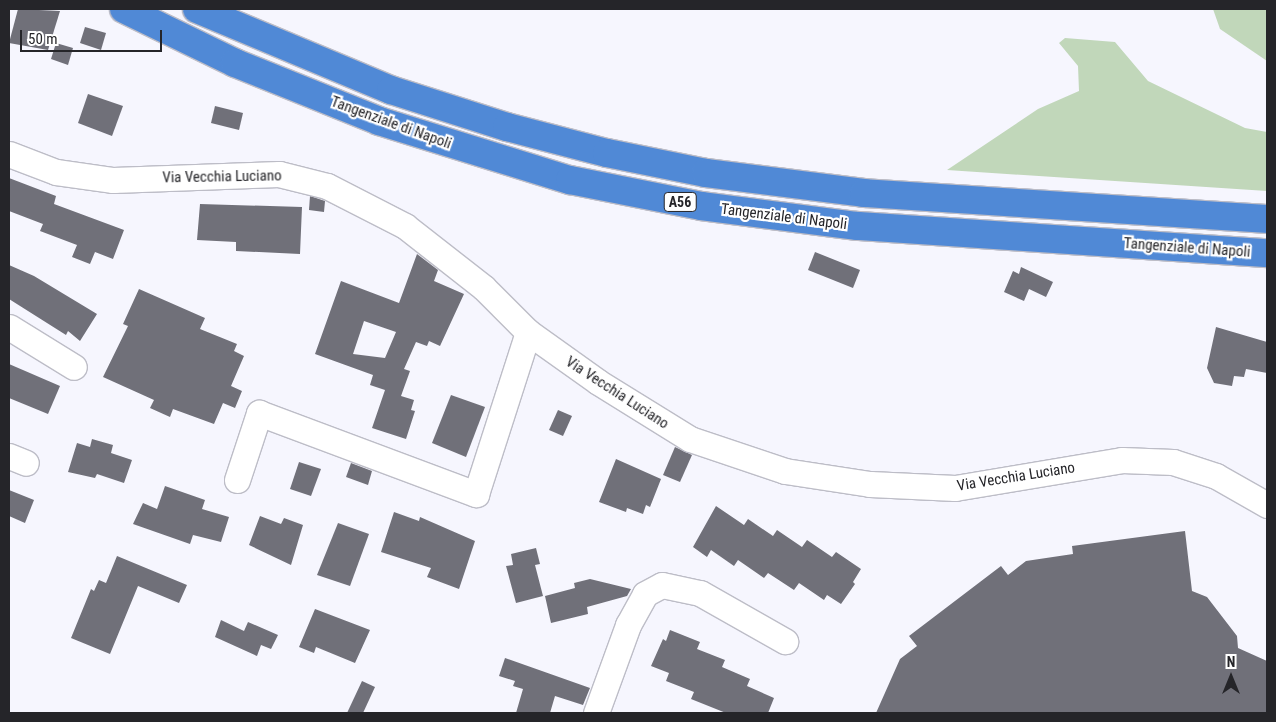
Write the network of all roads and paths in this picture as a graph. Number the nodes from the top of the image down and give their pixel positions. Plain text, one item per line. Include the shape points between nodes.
1 (124, 9) edge
2 (196, 9) edge
3 (9, 154) edge
4 (1267, 219) edge
5 (1267, 253) edge
6 (9, 327) edge
7 (528, 332) junction
8 (74, 367) dead end
9 (237, 480) dead end
10 (1267, 505) edge
11 (785, 641) dead end
12 (596, 713) edge

1 - 5 highway, Tangenziale di Napoli / A56 via 235,63 379,121 570,180 700,206 858,226
2 - 4 highway, Tangenziale di Napoli / A56 via 391,90 508,127 606,153 697,171 864,193
3 - 7 street, Via Vecchia Luciano via 56,172 113,180 279,174 327,186 404,226 484,288
6 - 8 street
7 - 9 street via 476,494 259,412
7 - 10 street, Via Vecchia Luciano via 598,382 690,440 785,471 870,484 955,488 1122,460 1173,462 1216,476
11 - 12 street via 700,593 662,585 645,594 628,625

